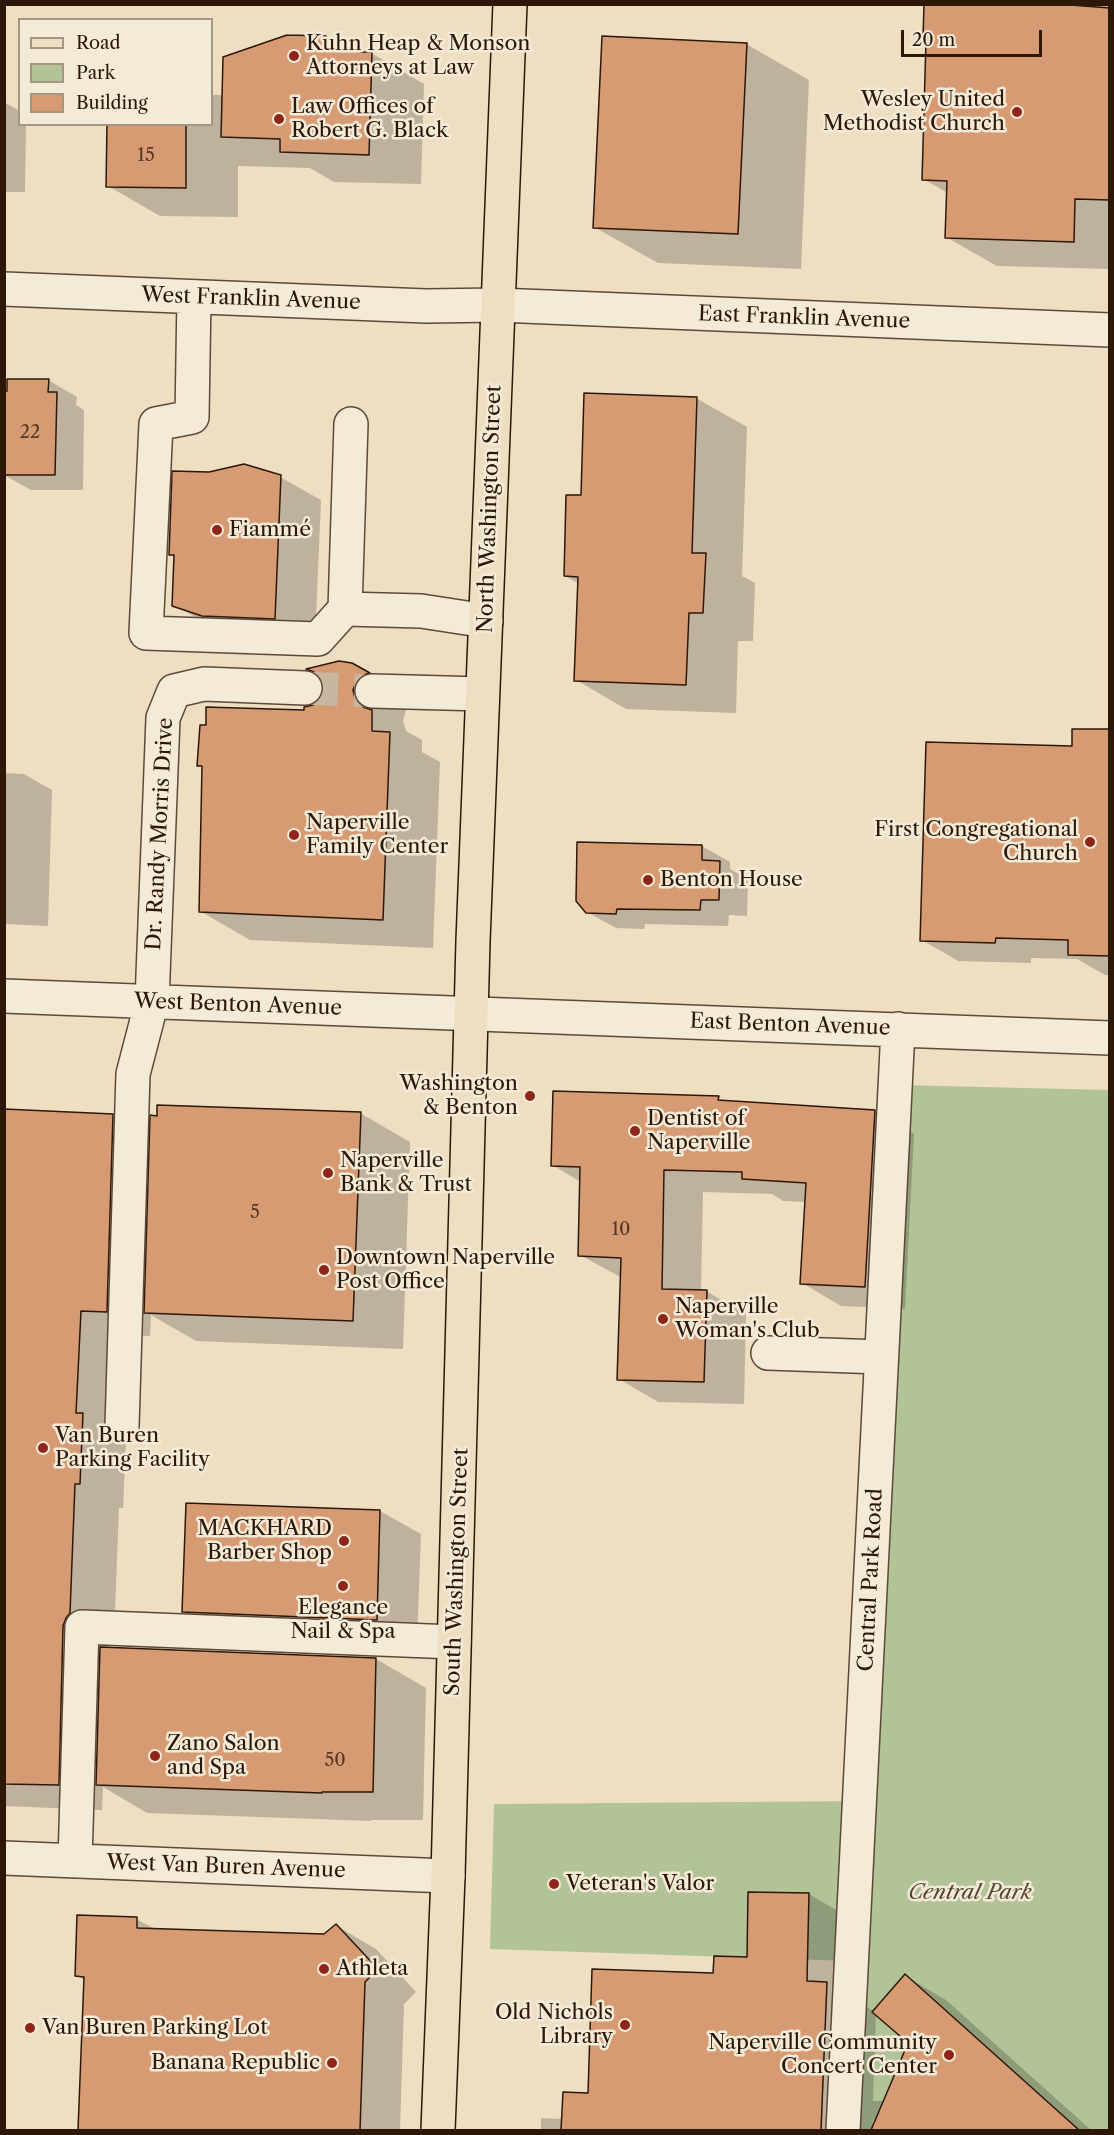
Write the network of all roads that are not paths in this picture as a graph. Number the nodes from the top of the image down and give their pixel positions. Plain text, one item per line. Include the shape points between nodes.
1 (510, 4) edge
2 (4, 290) edge
3 (194, 297) junction
4 (498, 305) junction
5 (1110, 330) edge
6 (351, 424) dead end
7 (345, 609) junction
8 (486, 621) junction
9 (305, 688) tunnel mouth
10 (372, 691) tunnel mouth
11 (482, 694) junction
12 (4, 996) edge
13 (152, 1001) junction
14 (471, 1013) junction
15 (898, 1029) junction
16 (1110, 1038) edge
17 (768, 1353) dead end
18 (881, 1357) junction
19 (122, 1426) dead end
20 (454, 1642) junction
21 (4, 1858) edge
22 (75, 1861) junction
23 (448, 1876) junction
24 (438, 2130) edge
25 (843, 2130) edge

1 - 4 main road, North Washington Street
2 - 3 street, West Franklin Avenue
3 - 4 street, West Franklin Avenue
3 - 7 street via 192,417 156,424 146,633 318,639
4 - 5 street, East Franklin Avenue
4 - 8 main road, North Washington Street
6 - 7 street
7 - 8 street via 421,611
8 - 11 main road, North Washington Street
9 - 13 street, Dr. Randy Morris Drive via 204,684 174,691 163,718
10 - 11 street
11 - 14 main road, North Washington Street
12 - 13 street, West Benton Avenue
13 - 14 street, West Benton Avenue
13 - 19 street via 133,1074
14 - 15 street, East Benton Avenue
14 - 20 main road, South Washington Street
15 - 16 street, East Benton Avenue
15 - 18 street, Central Park Road
17 - 18 street
18 - 25 street, Central Park Road
20 - 22 street via 82,1627
20 - 23 main road, South Washington Street
21 - 22 street, West Van Buren Avenue
22 - 23 street, West Van Buren Avenue
23 - 24 main road, South Washington Street

